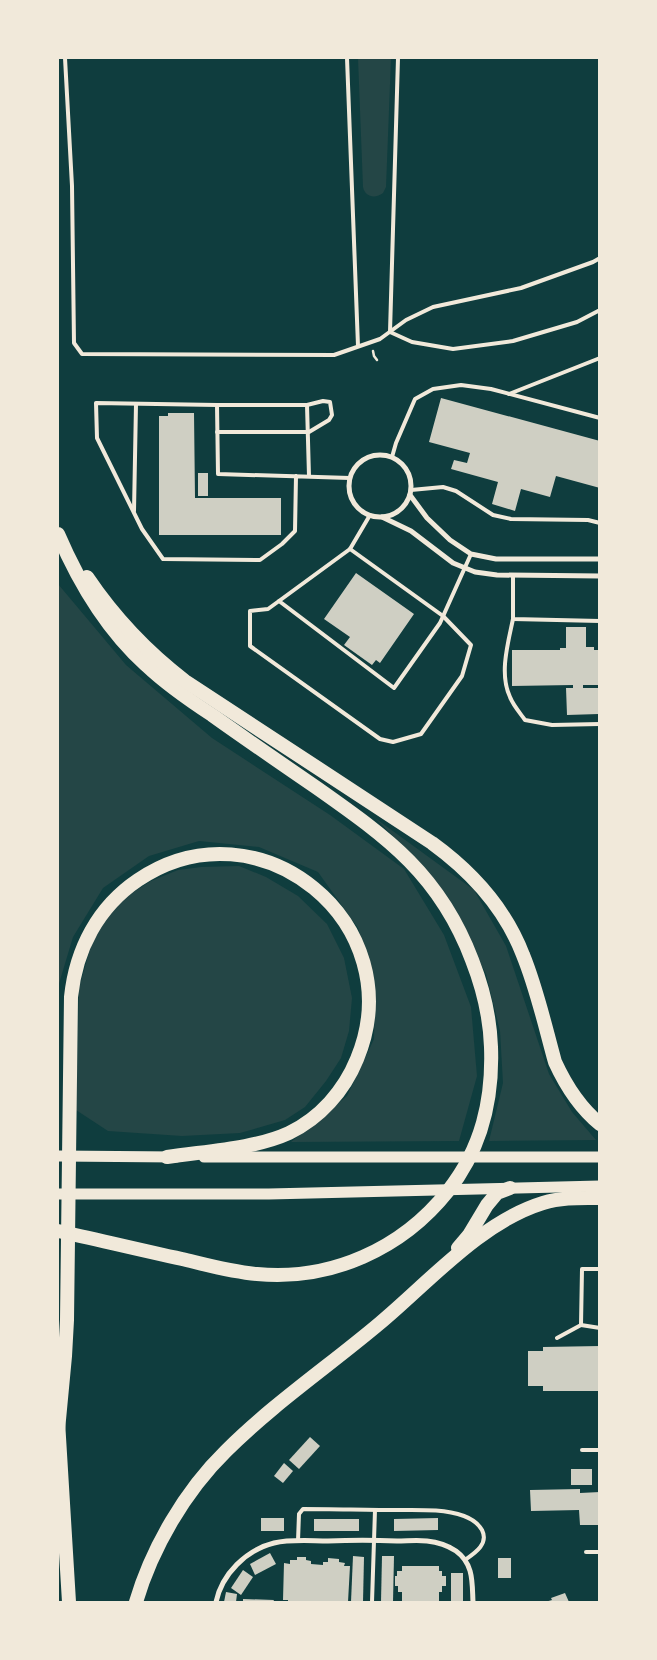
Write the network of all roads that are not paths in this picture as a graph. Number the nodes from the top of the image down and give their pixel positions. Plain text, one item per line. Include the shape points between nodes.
1 (65, 58) edge
2 (347, 58) edge
3 (398, 58) edge
4 (600, 258) edge
5 (600, 310) edge
6 (390, 332) junction
7 (358, 346) junction
8 (600, 358) edge
9 (509, 394) junction
10 (136, 404) junction
11 (217, 405) junction
12 (307, 405) junction
13 (600, 418) edge
14 (217, 432) junction
15 (309, 432) junction
16 (392, 457) junction
17 (296, 476) junction
18 (309, 476) junction
19 (350, 478) junction
20 (410, 492) junction
21 (134, 513) junction
22 (370, 515) junction
23 (382, 517) junction
24 (600, 523) edge
25 (58, 525) edge
26 (58, 534) edge
27 (350, 549) junction
28 (471, 554) junction
29 (600, 559) edge
30 (464, 568) junction
31 (513, 576) junction
32 (600, 576) edge
33 (279, 602) junction
34 (443, 616) junction
35 (513, 619) junction
36 (600, 621) edge
37 (600, 724) edge
38 (600, 1124) edge
39 (58, 1156) edge
40 (167, 1157) junction
41 (600, 1157) edge
42 (600, 1186) edge
43 (510, 1188) junction
44 (58, 1194) edge
45 (600, 1198) edge
46 (58, 1231) edge
47 (444, 1266) junction
48 (600, 1269) edge
49 (581, 1325) junction
50 (600, 1328) edge
51 (557, 1338) dead end
52 (58, 1425) edge
53 (582, 1450) dead end
54 (600, 1450) edge
55 (375, 1510) junction
56 (373, 1540) junction
57 (298, 1541) junction
58 (586, 1552) dead end
59 (600, 1552) edge
60 (465, 1560) junction
61 (69, 1602) edge
62 (136, 1602) edge
63 (216, 1602) edge
64 (372, 1602) edge
65 (473, 1602) edge

1 - 7 lane via 72,186 74,343 82,354 334,355
2 - 7 lane
3 - 6 lane
4 - 6 lane via 521,288 433,306
5 - 6 lane via 577,322 513,341 453,349 412,342
6 - 7 lane
8 - 9 lane
9 - 13 lane
9 - 16 lane via 461,385 433,389 416,399
10 - 11 lane
10 - 21 lane
10 - 21 lane via 96,403 97,438
11 - 12 lane
11 - 14 lane
12 - 15 lane
12 - 15 lane via 323,401 330,402 332,407 328,420
14 - 15 lane
14 - 17 lane via 218,474
15 - 18 lane
16 - 19 street via 375,455 366,458
16 - 20 street via 406,469 410,477
17 - 18 lane
17 - 21 lane via 295,531 260,560 164,559
18 - 19 lane
19 - 22 street via 349,487 355,504
20 - 23 street via 398,511
20 - 24 lane via 443,488 456,491 493,515 510,519
20 - 28 street via 427,518
22 - 23 street
22 - 27 lane
23 - 30 street via 411,531
25 - 38 highway via 111,610 129,632 167,667 185,682 432,843 486,892 507,922 523,954 561,1075 575,1099
26 - 46 highway via 81,584 96,607 145,664 178,692 366,822 428,880 468,950 482,988 491,1043 488,1105 472,1153 456,1181 423,1218 387,1246 354,1261 299,1274 256,1274
27 - 33 lane
27 - 34 lane
28 - 29 street via 509,559
28 - 30 lane
30 - 31 street
30 - 34 lane
31 - 32 street
31 - 35 lane
33 - 34 lane via 394,688
33 - 34 lane via 268,610 250,611 250,646 380,739 393,742 421,734 462,676 471,646
35 - 36 lane
35 - 37 lane via 505,677 510,697 525,720 552,725
39 - 40 main road
40 - 41 main road
40 - 52 highway via 251,1145 290,1132 326,1106 354,1067 364,1038 368,1007 362,956 339,912 319,891 281,867 228,855 204,856 158,869 118,896 97,921 81,950 71,997 65,1356
42 - 43 main road
43 - 44 main road via 269,1194
43 - 47 highway via 497,1193
45 - 47 highway via 564,1198 527,1209 495,1226
47 - 62 highway via 381,1322 253,1425 224,1453 177,1513 158,1545
48 - 49 lane via 582,1269
49 - 50 lane
49 - 51 lane
52 - 61 highway
53 - 54 lane
55 - 56 lane
55 - 57 lane via 303,1509 299,1514
55 - 60 lane via 438,1511 474,1521 480,1526 484,1541 478,1551
56 - 57 street
56 - 60 street via 442,1544
56 - 64 lane
57 - 63 street via 275,1542 243,1558 223,1583
58 - 59 lane
60 - 65 street via 472,1575

